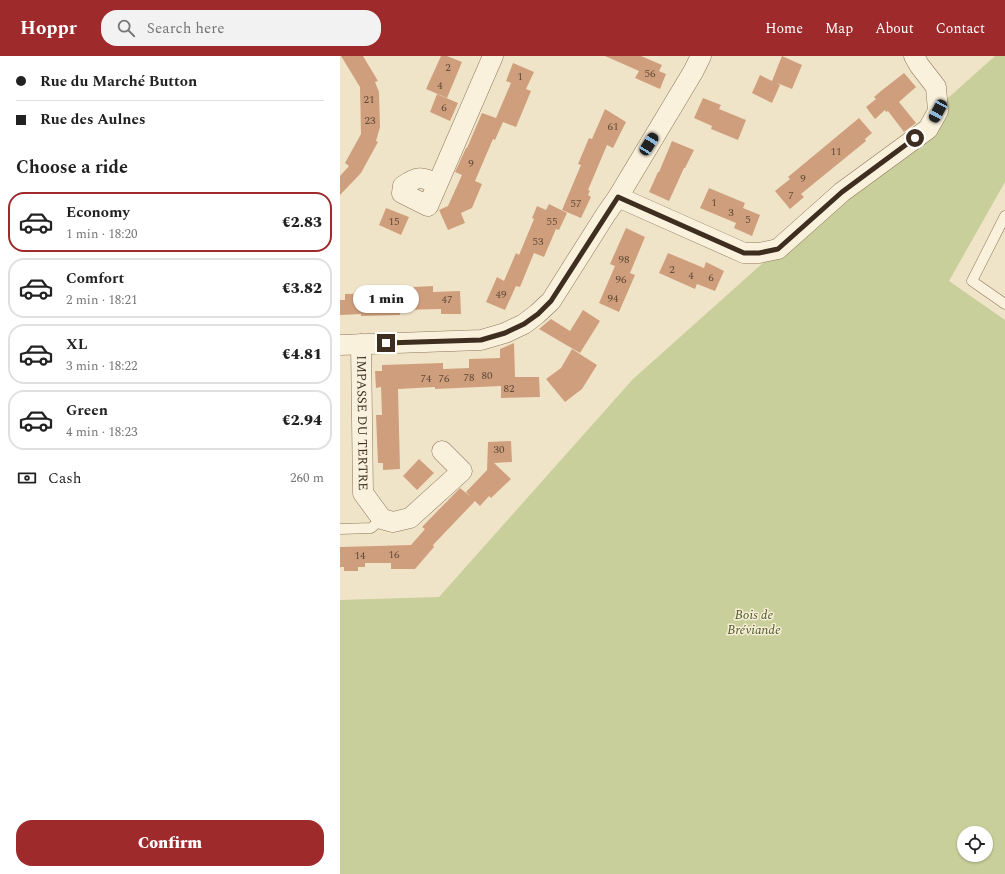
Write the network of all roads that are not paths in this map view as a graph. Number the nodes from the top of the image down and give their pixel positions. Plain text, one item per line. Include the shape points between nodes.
1 (493, 56) edge
2 (701, 56) edge
3 (914, 56) edge
4 (437, 184) dead end
5 (618, 197) junction
6 (1005, 216) edge
7 (1005, 304) edge
8 (361, 344) junction
9 (340, 345) edge
10 (442, 451) dead end
11 (382, 519) junction
12 (340, 529) edge

1 - 4 street
2 - 5 street
3 - 5 street via 936,87 938,111 928,129 842,192 778,249 744,253
5 - 8 street via 551,301 524,324 481,340
6 - 7 lane via 972,280
8 - 9 street
8 - 11 street, IMPASSE DU TERTRE via 363,493
10 - 11 street via 462,471 410,518 393,522
11 - 12 lane via 371,528

